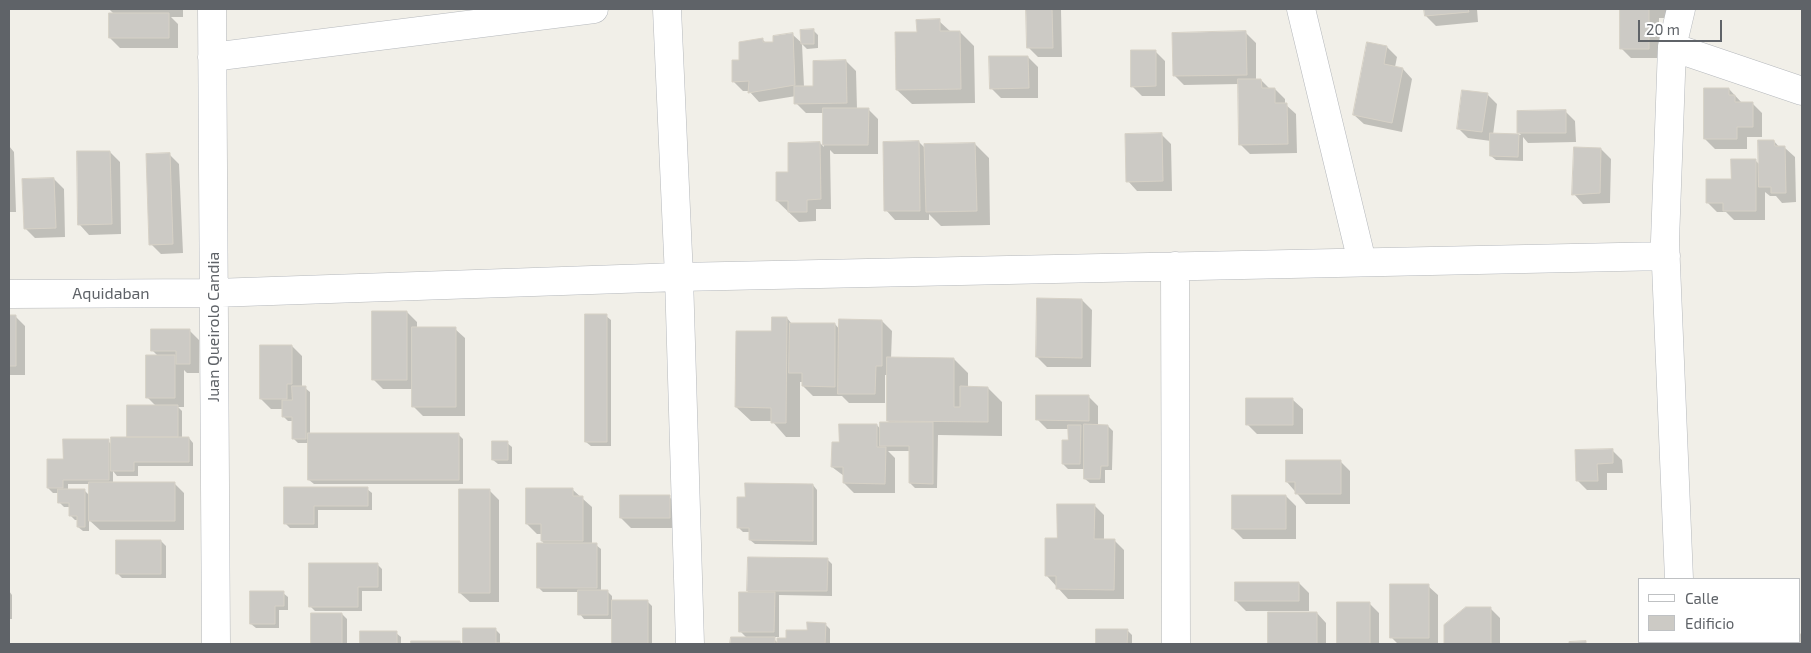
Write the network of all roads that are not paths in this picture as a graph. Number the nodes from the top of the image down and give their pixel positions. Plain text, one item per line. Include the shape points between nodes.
1 (212, 9) edge
2 (594, 9) edge
3 (667, 9) edge
4 (1301, 9) edge
5 (1681, 9) edge
6 (1672, 47) junction
7 (212, 57) junction
8 (1802, 91) edge
9 (1666, 256) junction
10 (1362, 262) junction
11 (1175, 266) junction
12 (679, 278) junction
13 (214, 293) junction
14 (9, 294) edge
15 (1679, 578) edge
16 (216, 644) edge
17 (690, 644) edge
18 (1176, 644) edge

1 - 7 street, Juan Queirolo Candia
2 - 7 street
3 - 12 street
4 - 10 street
5 - 6 street
6 - 8 street
6 - 9 street
7 - 13 street, Juan Queirolo Candia
9 - 10 street, Aquidaban
9 - 15 street
10 - 11 street, Aquidaban
11 - 12 street, Aquidaban
11 - 18 street
12 - 13 street, Aquidaban
12 - 17 street
13 - 14 street, Aquidaban
13 - 16 street, Juan Queirolo Candia

